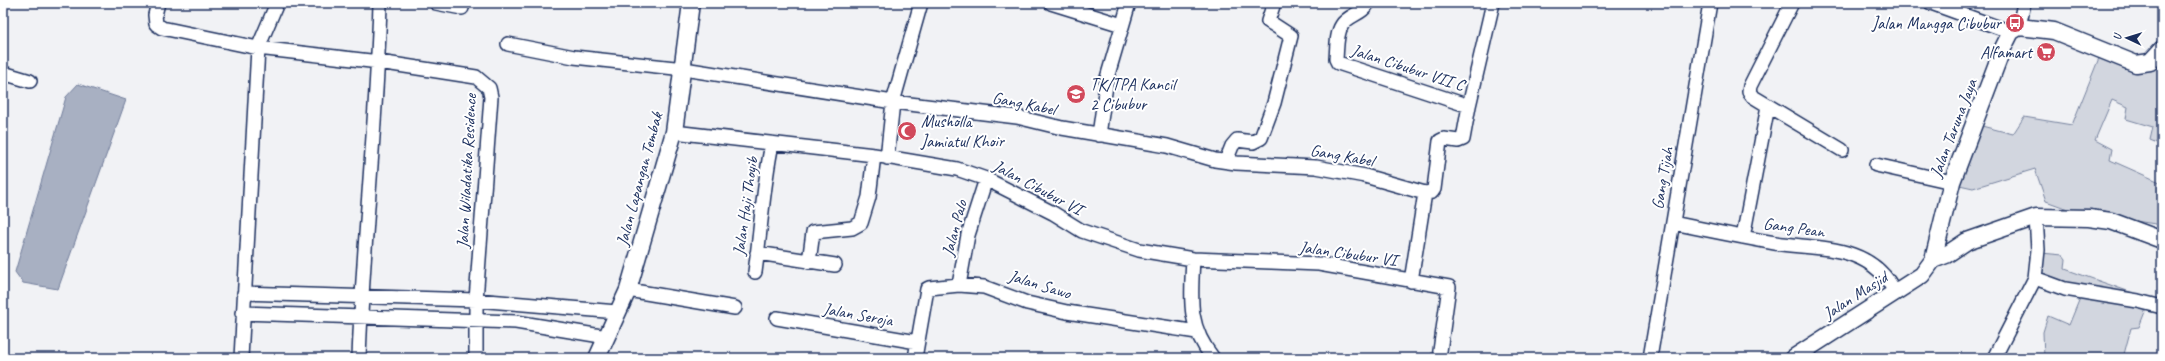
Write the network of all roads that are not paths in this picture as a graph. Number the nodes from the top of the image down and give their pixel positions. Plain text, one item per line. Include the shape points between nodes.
1 (158, 3) edge
2 (277, 3) edge
3 (380, 3) edge
4 (436, 3) edge
5 (691, 3) edge
6 (921, 3) edge
7 (1050, 3) edge
8 (1130, 3) edge
9 (1274, 3) edge
10 (1368, 3) edge
11 (1493, 3) edge
12 (1710, 3) edge
13 (1792, 3) edge
14 (1931, 3) edge
15 (2024, 3) edge
16 (462, 8) dead end
17 (1122, 25) junction
18 (2015, 30) junction
19 (508, 44) dead end
20 (258, 48) junction
21 (2162, 49) edge
22 (378, 62) junction
23 (684, 69) junction
24 (3, 73) edge
25 (30, 81) dead end
26 (893, 102) junction
27 (1469, 106) junction
28 (1768, 106) junction
29 (674, 132) junction
30 (1099, 135) junction
31 (772, 144) junction
32 (1842, 150) dead end
33 (874, 155) junction
34 (887, 158) junction
35 (1226, 162) junction
36 (1876, 165) dead end
37 (986, 179) junction
38 (1952, 182) junction
39 (1425, 193) junction
40 (2036, 217) junction
41 (1673, 223) junction
42 (1743, 237) junction
43 (2162, 240) edge
44 (757, 253) junction
45 (1193, 259) junction
46 (1933, 260) junction
47 (809, 262) junction
48 (835, 265) dead end
49 (754, 272) dead end
50 (2035, 278) junction
51 (1411, 281) junction
52 (959, 285) junction
53 (628, 290) junction
54 (244, 293) junction
55 (1895, 293) junction
56 (361, 296) junction
57 (476, 300) junction
58 (2162, 307) edge
59 (735, 308) dead end
60 (617, 312) junction
61 (242, 313) junction
62 (360, 317) junction
63 (777, 318) dead end
64 (476, 321) junction
65 (1197, 332) junction
66 (607, 337) junction
67 (917, 342) junction
68 (241, 358) edge
69 (358, 358) edge
70 (476, 358) edge
71 (597, 358) edge
72 (915, 358) edge
73 (1213, 358) edge
74 (1438, 358) edge
75 (1650, 358) edge
76 (1793, 358) edge
77 (1994, 358) edge

1 - 20 street, Jalan Wiladatika Residence via 156,24 162,28
2 - 20 street
3 - 22 street
4 - 16 street
5 - 23 street, Jalan Lapangan Tembak
6 - 26 street
7 - 17 street
8 - 17 street
9 - 35 street via 1268,21 1290,36 1274,104 1261,138 1253,142 1238,140 1232,146
10 - 27 street, Jalan Cibubur VII C via 1362,11 1342,24 1336,59 1338,63
11 - 27 street
12 - 41 street, Gang Tijah
13 - 28 street via 1750,86 1752,96
14 - 18 street
15 - 18 street
17 - 30 street via 1107,78
18 - 21 street via 2054,31 2136,64 2150,62
18 - 38 street, Jalan Taruna Jaya via 2002,50
19 - 23 street, Gang Kabel via 574,57
20 - 22 street, Jalan Wiladatika Residence
20 - 54 street
22 - 56 street
22 - 57 street, Jalan Wiladatika Residence via 476,77 489,88 491,98
23 - 26 street, Gang Kabel
23 - 29 street, Jalan Lapangan Tembak
24 - 25 street
26 - 30 street, Gang Kabel via 1016,117
26 - 34 street
27 - 39 street via 1463,139 1458,141 1444,138 1440,141 1434,189
28 - 32 street
28 - 42 street
29 - 31 street, Jalan Cibubur VI
29 - 53 street, Jalan Lapangan Tembak
30 - 35 street, Gang Kabel via 1167,146
31 - 33 street, Jalan Cibubur VI
31 - 44 street, Jalan Haji Thoyib via 764,178 762,224
33 - 34 street, Jalan Cibubur VI
33 - 47 street via 869,197 861,223 852,228 814,232
34 - 37 street, Jalan Cibubur VI via 956,169
35 - 39 street, Gang Kabel via 1316,167 1365,176
36 - 38 street
37 - 45 street, Jalan Cibubur VI via 1053,213 1082,231 1139,250
37 - 52 street, Jalan Palo via 968,235
38 - 46 street, Jalan Taruna Jaya
39 - 51 street
40 - 43 street via 2111,221
40 - 46 street via 1967,241
40 - 50 street via 2038,250
41 - 42 street, Gang Pean
41 - 75 street, Gang Tijah
42 - 55 street, Gang Pean via 1855,256 1889,279
44 - 47 street
44 - 49 street, Jalan Haji Thoyib
45 - 51 street, Jalan Cibubur VI via 1319,264
45 - 65 street via 1191,309
46 - 55 street, Jalan Masjid via 1922,275
47 - 48 street
50 - 58 street via 2064,289
50 - 77 street
51 - 74 street, Jalan Cibubur VI via 1450,287
52 - 65 street, Jalan Sawo via 988,288 1027,303 1067,312
52 - 67 street, Jalan Sawo via 927,289
53 - 59 street
53 - 60 street, Jalan Lapangan Tembak
54 - 56 street
54 - 61 street
55 - 76 street, Jalan Masjid
56 - 57 street
56 - 62 street
57 - 60 street
57 - 64 street, Jalan Wiladatika Residence
60 - 66 street, Jalan Lapangan Tembak
61 - 62 street
61 - 68 street
62 - 64 street
62 - 69 street
63 - 67 street, Jalan Seroja
64 - 66 street via 516,322
64 - 70 street, Jalan Wiladatika Residence
65 - 73 street
66 - 71 street, Jalan Lapangan Tembak
67 - 72 street

